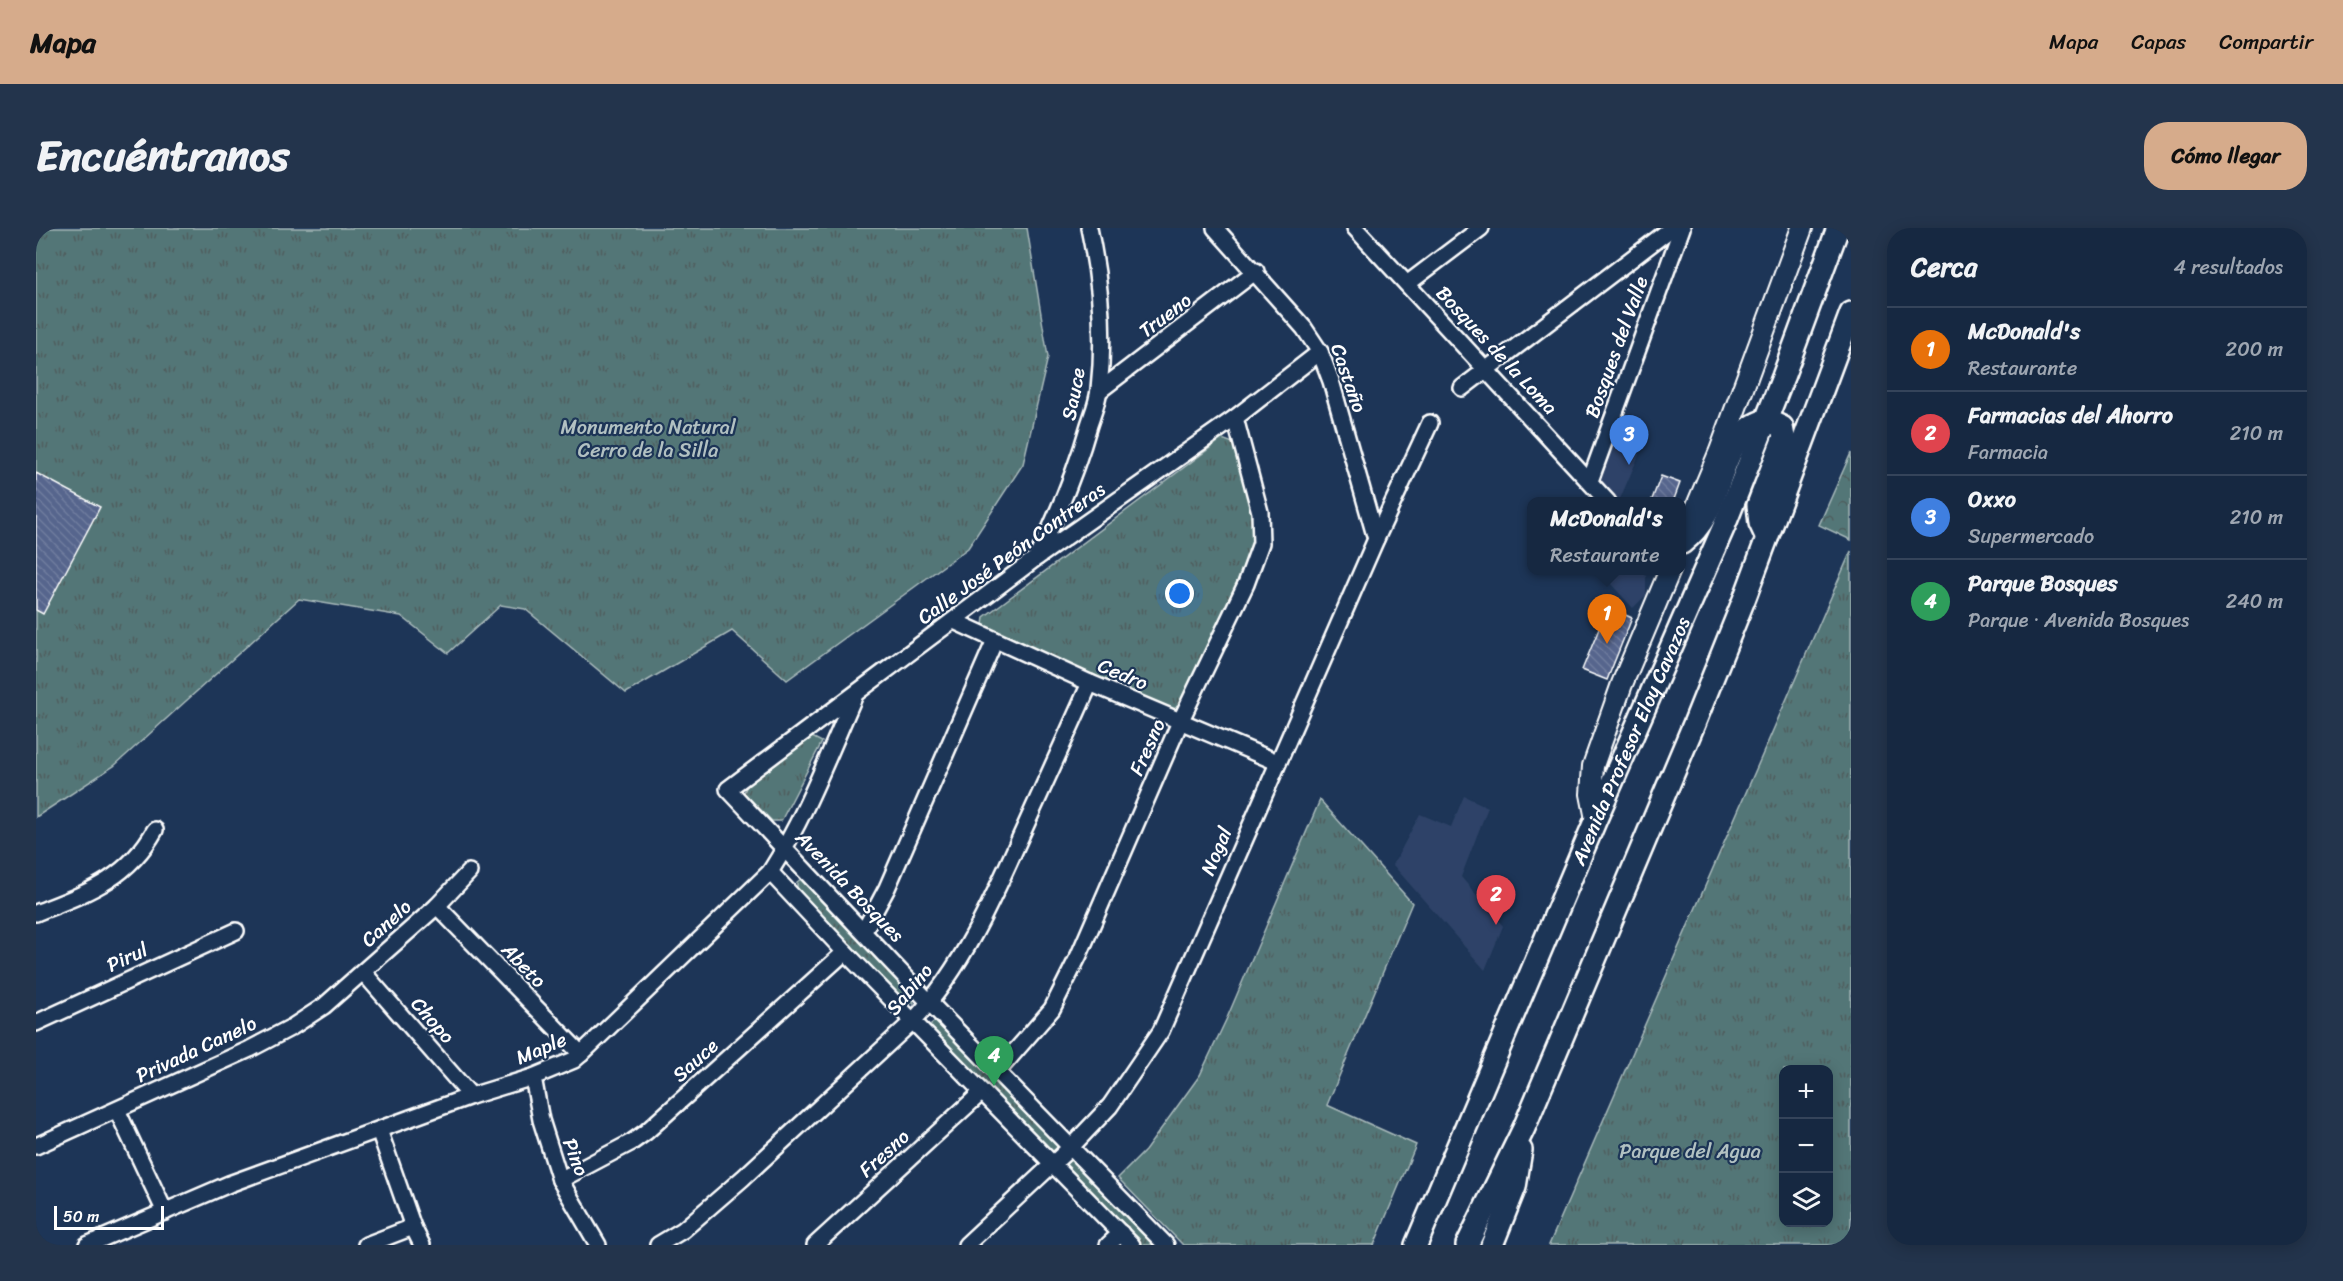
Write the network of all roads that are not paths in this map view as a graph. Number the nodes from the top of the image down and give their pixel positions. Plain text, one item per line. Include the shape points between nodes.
1 (1089, 228) edge
2 (1215, 228) edge
3 (1355, 228) edge
4 (1480, 228) edge
5 (1672, 228) edge
6 (1682, 228) edge
7 (1802, 228) edge
8 (1838, 228) edge
9 (1256, 271) junction
10 (1407, 284) junction
11 (1851, 313) edge
12 (1320, 352) junction
13 (1486, 370) junction
14 (1462, 388) dead end
15 (1099, 391) junction
16 (1235, 418) junction
17 (1767, 420) junction
18 (1430, 423) dead end
19 (1590, 481) junction
20 (1604, 497) edge
21 (1686, 533) edge
22 (1767, 538) junction
23 (1376, 539) junction
24 (1686, 539) edge
25 (1036, 558) junction
26 (1668, 575) edge
27 (954, 621) junction
28 (995, 640) junction
29 (1090, 683) junction
30 (855, 694) junction
31 (1180, 722) junction
32 (1277, 762) junction
33 (728, 789) joint
34 (1596, 819) junction
35 (155, 830) dead end
36 (785, 849) junction
37 (469, 872) dead end
38 (770, 872) junction
39 (437, 906) junction
40 (36, 913) edge
41 (236, 931) dead end
42 (864, 931) junction
43 (845, 952) junction
44 (363, 972) junction
45 (930, 1003) junction
46 (914, 1020) junction
47 (36, 1023) edge
48 (581, 1054) junction
49 (998, 1071) junction
50 (533, 1077) junction
51 (982, 1092) junction
52 (471, 1096) junction
53 (117, 1110) junction
54 (1524, 1128) junction
55 (379, 1130) junction
56 (36, 1146) edge
57 (1071, 1148) junction
58 (1053, 1164) junction
59 (560, 1180) junction
60 (165, 1212) junction
61 (1425, 1223) junction
62 (413, 1227) junction
63 (1121, 1233) junction
64 (87, 1245) edge
65 (366, 1245) edge
66 (422, 1245) edge
67 (598, 1245) edge
68 (658, 1245) edge
69 (815, 1245) edge
70 (966, 1245) edge
71 (1108, 1245) edge
72 (1132, 1245) edge
73 (1166, 1245) edge
74 (1404, 1245) edge
75 (1416, 1245) edge
76 (1467, 1245) edge
77 (1492, 1245) edge

1 - 15 street, Sauce via 1099,297
2 - 9 street, Castaño
3 - 10 street, Bosques de la Loma
4 - 10 street
5 - 13 street
6 - 19 street, Bosques del Valle
7 - 21 street
8 - 17 main road, Avenida Profesor Eloy Cavazos
9 - 12 street, Castaño
9 - 15 street, Trueno
10 - 13 street, Bosques de la Loma
11 - 22 main road
12 - 16 street, Calle José Peón Contreras
12 - 23 street, Castaño
13 - 14 street
13 - 19 street, Bosques de la Loma
15 - 25 street, Sauce via 1062,504
16 - 25 street, Calle José Peón Contreras
16 - 31 street, Fresno via 1260,512 1261,543 1246,584
17 - 22 main road via 1782,427 1784,437 1758,505
17 - 24 main road via 1751,426 1737,440 1707,514
17 - 34 main road, Avenida Profesor Eloy Cavazos
18 - 23 street, Nogal
19 - 20 street, Bosques de la Loma
22 - 54 main road via 1694,724
23 - 32 street, Nogal
25 - 27 street, Calle José Peón Contreras
26 - 34 street via 1593,766 1591,794
27 - 28 street, Cedro
27 - 30 street, Calle José Peón Contreras
28 - 29 street, Cedro
28 - 42 street via 887,888
29 - 31 street, Cedro
29 - 45 street, Sabino via 992,901 968,948
30 - 33 street, Calle José Peón Contreras
30 - 36 street, Maple
31 - 32 street, Cedro
31 - 49 street, Fresno via 1052,1009
32 - 57 street, Nogal via 1161,1031 1110,1106
33 - 36 street, Avenida Bosques
34 - 61 main road, Avenida Profesor Eloy Cavazos
35 - 40 street via 145,848 115,877
36 - 38 street, Maple
36 - 42 street, Avenida Bosques
37 - 39 street
38 - 43 street
38 - 48 street, Maple
39 - 44 street, Canelo
39 - 48 street, Abeto
41 - 47 street, Pirul
42 - 45 street, Avenida Bosques
43 - 46 street
43 - 59 street, Sauce via 646,1132
44 - 52 street, Chopo
44 - 53 street, Privada Canelo via 324,1006 291,1027
45 - 46 street, Sabino
45 - 49 street, Avenida Bosques
46 - 51 street
46 - 68 street, Sabino via 743,1178 683,1230
48 - 50 street, Maple
49 - 57 street, Avenida Bosques
50 - 52 street, Maple
50 - 59 street, Pino via 546,1139
51 - 58 street
51 - 69 street, Fresno
52 - 55 street, Maple
53 - 56 street, Privada Canelo
53 - 60 street
54 - 76 main road
54 - 77 main road via 1515,1187
55 - 60 street, Maple via 229,1184
55 - 62 street
57 - 58 street, Nogal
57 - 73 street, Avenida Bosques
58 - 63 street
58 - 70 street, Nogal
59 - 67 street, Pino
60 - 64 street, Maple
61 - 74 main road, Avenida Profesor Eloy Cavazos
61 - 75 main road
62 - 65 street
62 - 66 street
63 - 71 street
63 - 72 street

